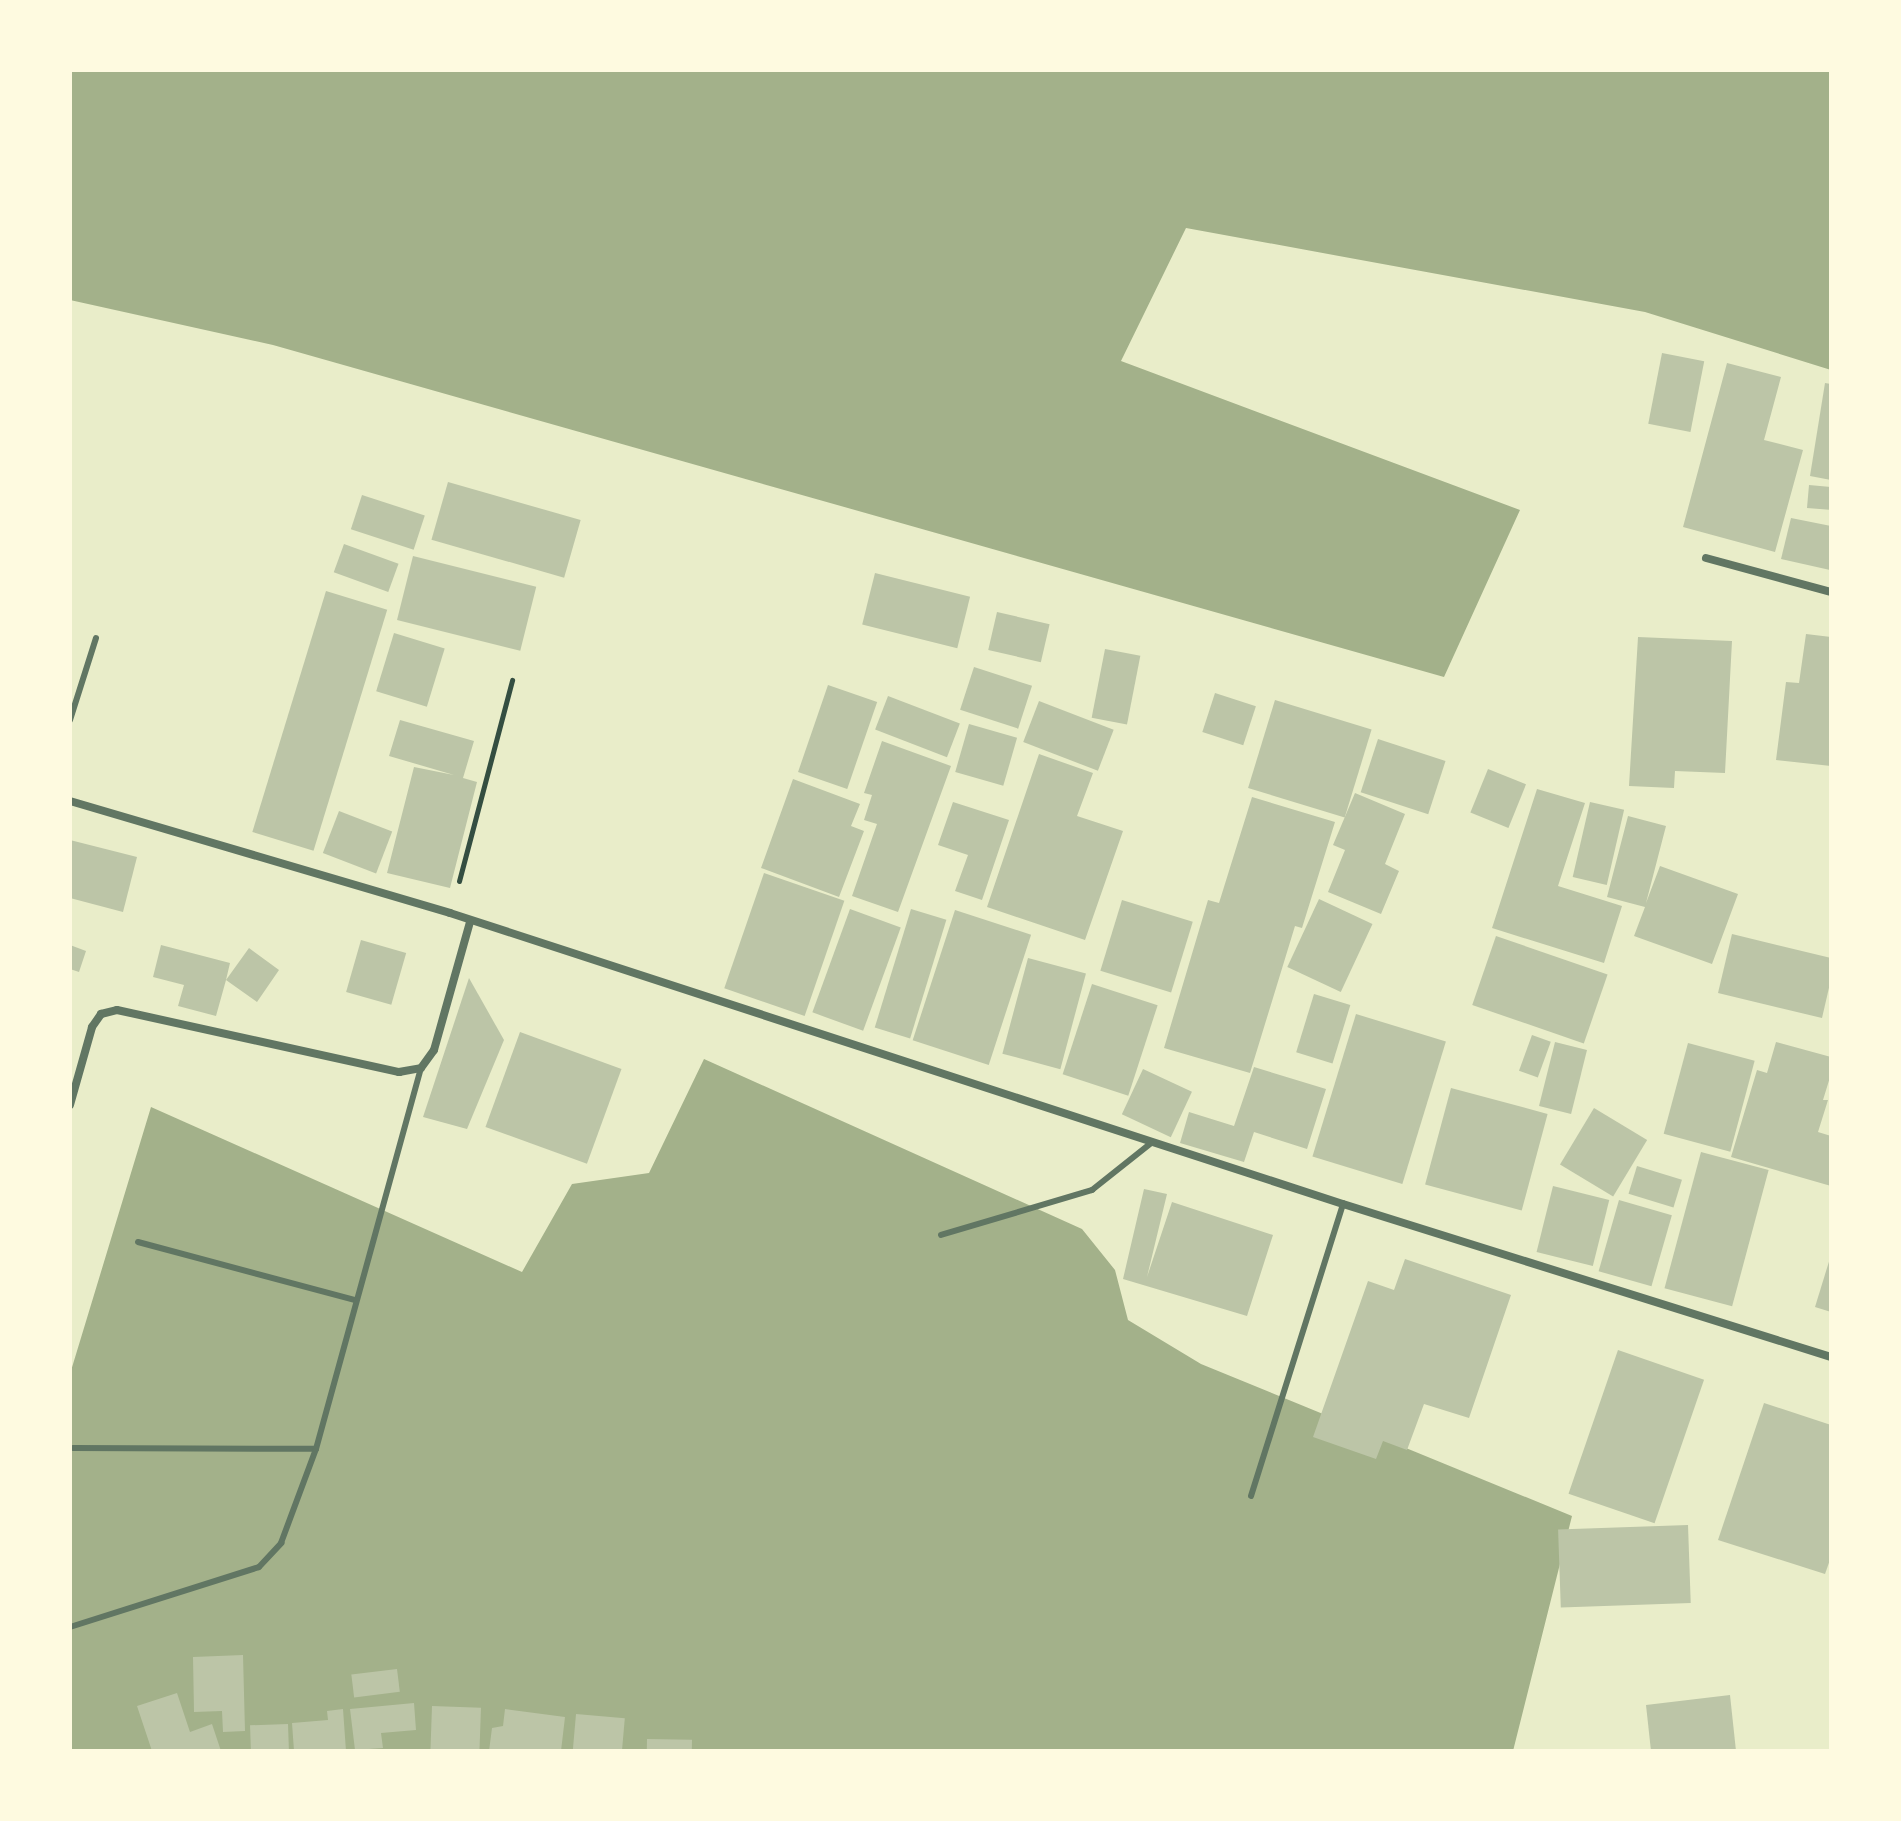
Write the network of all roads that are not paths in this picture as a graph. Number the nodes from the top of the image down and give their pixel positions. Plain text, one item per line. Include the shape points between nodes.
1 (1706, 558) dead end
2 (1831, 592) edge
3 (96, 638) dead end
4 (70, 720) edge
5 (70, 801) edge
6 (470, 922) junction
7 (421, 1068) junction
8 (70, 1105) edge
9 (1151, 1143) junction
10 (1343, 1204) junction
11 (941, 1235) dead end
12 (138, 1242) dead end
13 (354, 1300) junction
14 (1831, 1357) edge
15 (73, 1448) dead end
16 (316, 1449) junction
17 (1251, 1496) dead end
18 (70, 1627) edge

1 - 2 street
3 - 4 lane
5 - 6 street
6 - 7 street via 434,1050
6 - 9 street
7 - 8 street via 399,1072 117,1010 101,1014 92,1027
7 - 13 lane
9 - 10 street
9 - 11 lane via 1092,1190
10 - 14 street
10 - 17 lane
12 - 13 lane
13 - 16 lane
15 - 16 lane
16 - 18 lane via 281,1543 259,1567

